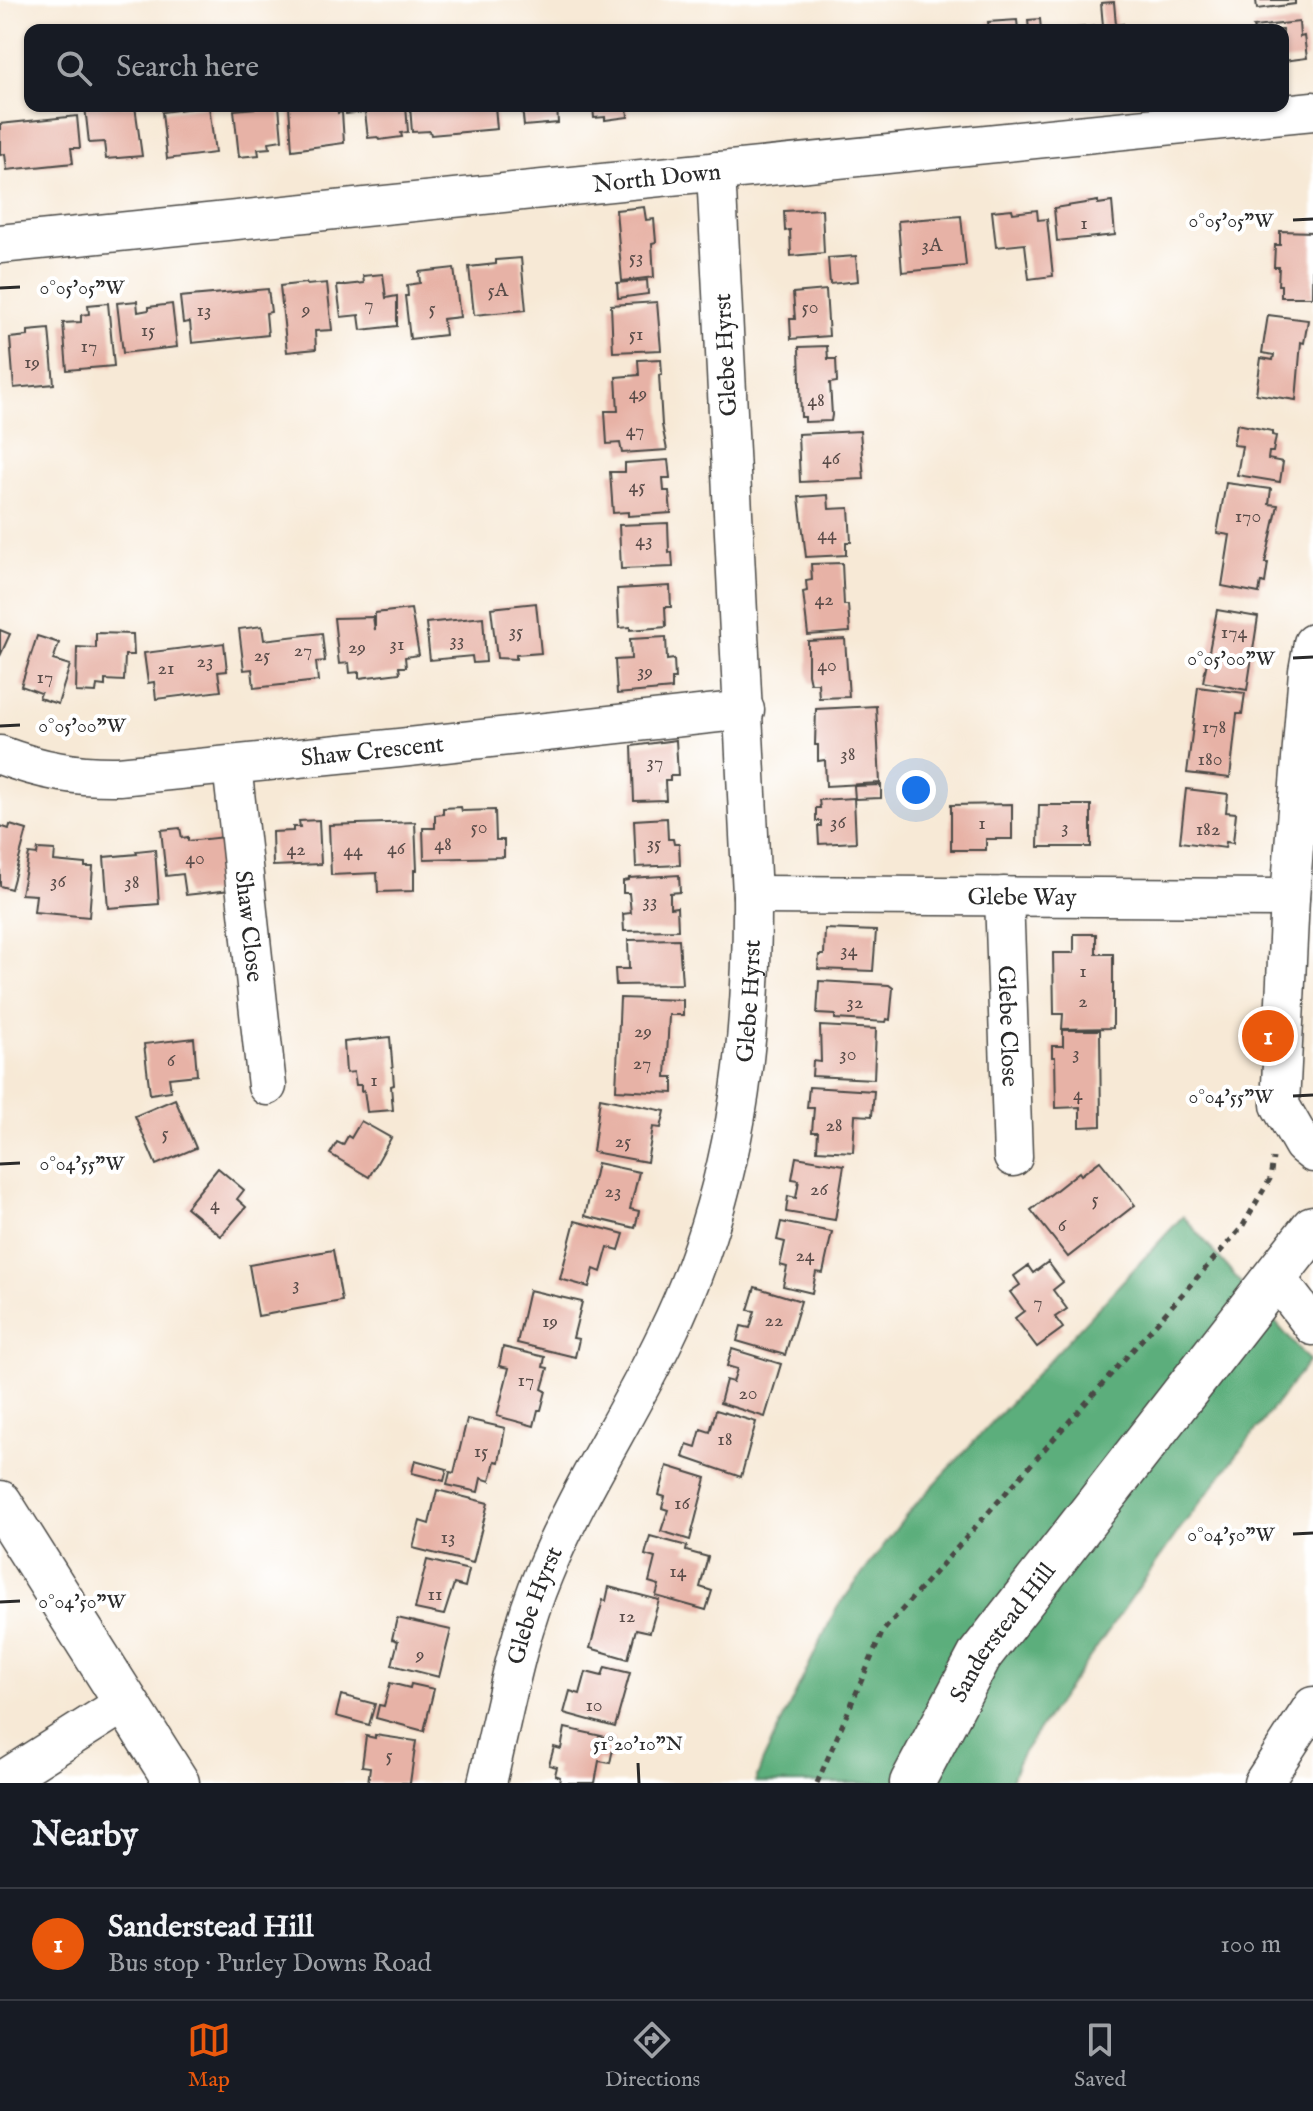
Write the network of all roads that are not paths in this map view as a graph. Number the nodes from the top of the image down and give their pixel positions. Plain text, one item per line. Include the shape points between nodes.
1 (1313, 111) edge
2 (716, 171) junction
3 (0, 244) edge
4 (1313, 643) edge
5 (745, 710) junction
6 (0, 755) edge
7 (232, 765) junction
8 (752, 895) junction
9 (1004, 896) junction
10 (1290, 898) junction
11 (267, 1086) dead end
12 (1313, 1153) edge
13 (1013, 1157) dead end
14 (1313, 1228) edge
15 (1274, 1275) junction
16 (1313, 1326) edge
17 (0, 1503) edge
18 (126, 1702) junction
19 (1313, 1706) edge
20 (0, 1782) edge
21 (177, 1783) edge
22 (487, 1783) edge
23 (912, 1783) edge
24 (1263, 1783) edge

1 - 2 street, North Down
2 - 3 street, North Down
2 - 5 street, Glebe Hyrst
4 - 10 street
5 - 7 street, Shaw Crescent
5 - 8 street, Glebe Hyrst
6 - 7 street, Shaw Crescent via 50,772 85,776
7 - 11 street, Shaw Close
8 - 9 street, Glebe Way
8 - 22 street, Glebe Hyrst via 747,1055 716,1202 667,1336 544,1572
9 - 10 street, Glebe Way
9 - 13 street, Glebe Close
10 - 12 street via 1280,1105
14 - 15 main road, Sanderstead Hill
15 - 16 street
15 - 23 main road, Sanderstead Hill via 980,1655
17 - 18 main road
18 - 20 street
18 - 21 main road
19 - 24 street

